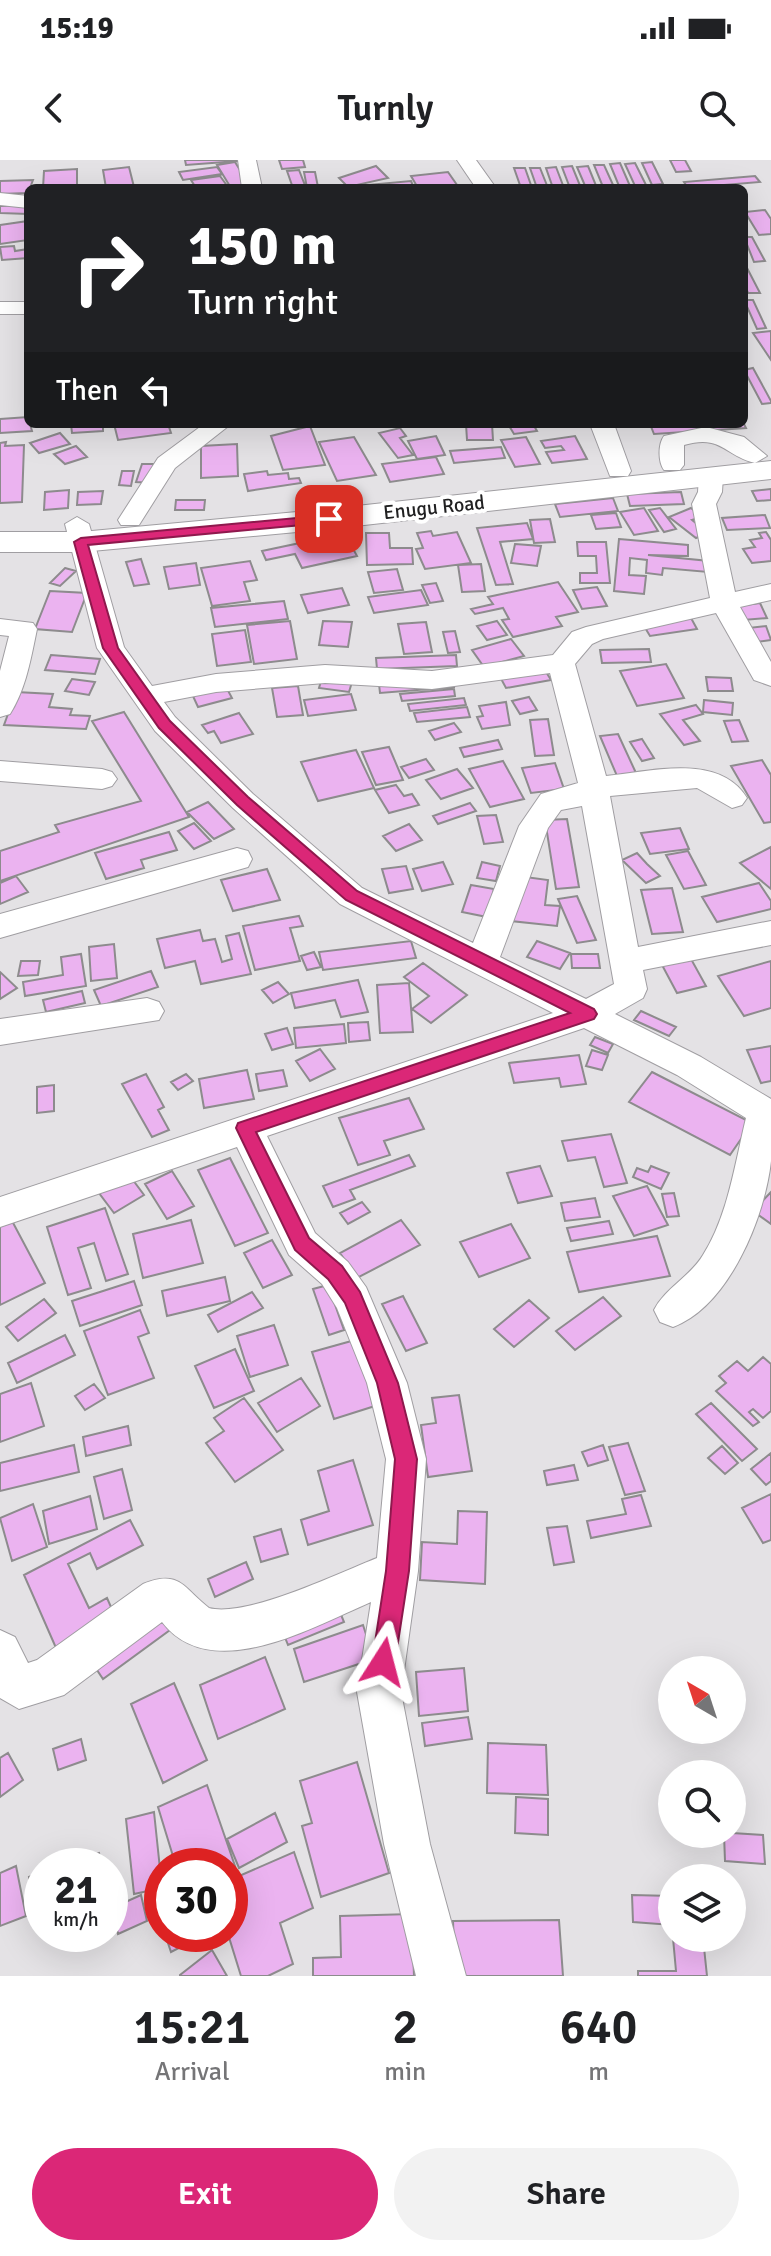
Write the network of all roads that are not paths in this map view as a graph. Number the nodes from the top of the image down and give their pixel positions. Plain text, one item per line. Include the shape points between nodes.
1 (247, 160) edge
2 (466, 160) edge
3 (251, 184) edge
4 (483, 184) edge
5 (0, 199) edge
6 (24, 202) edge
7 (0, 308) edge
8 (24, 308) edge
9 (214, 428) edge
10 (603, 428) edge
11 (766, 460) edge
12 (619, 471) junction
13 (711, 476) junction
14 (130, 520) junction
15 (0, 525) edge
16 (79, 533) junction
17 (0, 542) edge
18 (771, 592) edge
19 (724, 603) junction
20 (0, 627) edge
21 (561, 663) junction
22 (771, 677) edge
23 (145, 696) junction
24 (0, 708) edge
25 (0, 771) edge
26 (102, 779) dead end
27 (594, 787) junction
28 (732, 798) dead end
29 (237, 859) dead end
30 (0, 926) edge
31 (771, 933) edge
32 (482, 962) junction
33 (625, 962) junction
34 (147, 1011) dead end
35 (588, 1014) junction
36 (0, 1032) edge
37 (768, 1114) edge
38 (245, 1128) junction
39 (0, 1212) edge
40 (673, 1310) dead end
41 (397, 1571) junction
42 (0, 1652) edge
43 (441, 1976) edge

1 - 3 street
2 - 4 street
5 - 6 street
7 - 8 street
9 - 14 street via 166,463
10 - 12 street
11 - 12 main road
11 - 13 main road, Enugu Road
12 - 14 main road
13 - 16 main road, Enugu Road
13 - 19 street via 704,504
14 - 16 main road
15 - 16 main road
16 - 17 main road, Enugu Road
16 - 23 street via 111,648
18 - 19 street
19 - 21 street via 595,633 582,638
19 - 22 street via 764,674
20 - 24 street via 24,629
21 - 23 street via 432,680 325,674 216,683
21 - 27 street
23 - 32 street via 165,724 243,801 351,896
25 - 26 street
27 - 28 street via 697,778
27 - 32 street via 581,796 551,801 541,811
27 - 33 street
29 - 30 street
31 - 33 street
32 - 35 street
33 - 35 street via 631,989
34 - 36 street
35 - 37 street
35 - 38 street
37 - 40 street via 731,1233 707,1280
38 - 39 street
38 - 41 street via 302,1244 335,1273 353,1299 387,1383 406,1459
41 - 42 street via 240,1630 210,1631 182,1616 173,1600 158,1599 48,1679 19,1687 3,1667
41 - 43 street via 379,1692 407,1844

